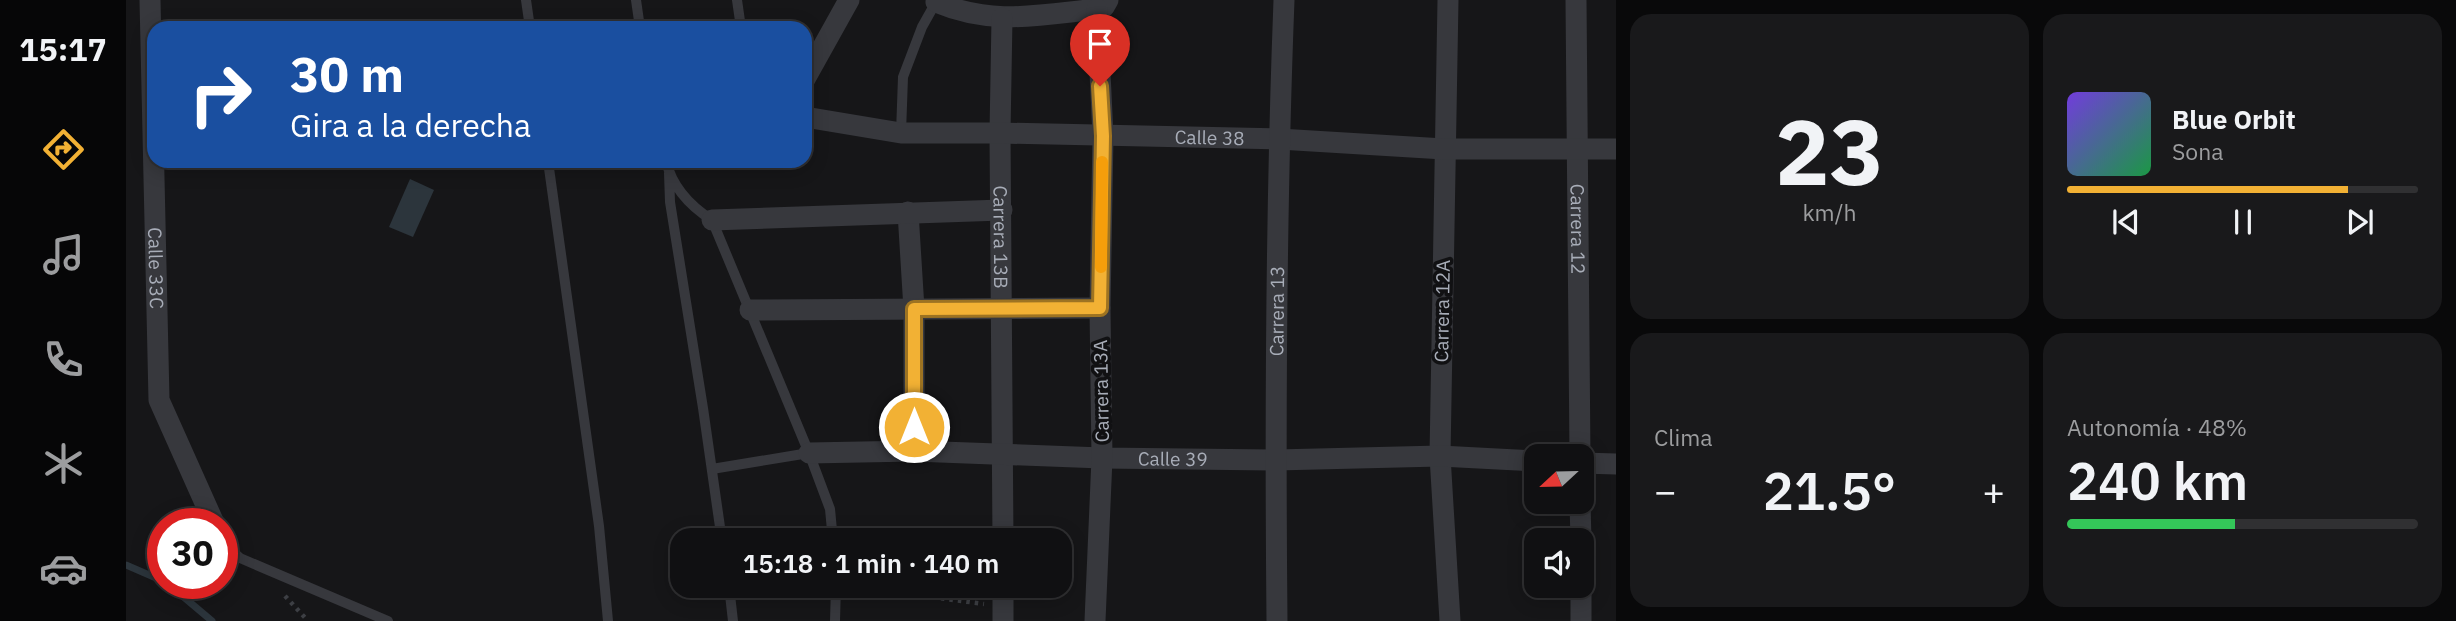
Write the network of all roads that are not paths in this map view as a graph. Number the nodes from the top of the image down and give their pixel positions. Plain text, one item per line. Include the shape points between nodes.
1 (150, 0) edge
2 (526, 0) edge
3 (636, 0) edge
4 (737, 0) edge
5 (849, 0) edge
6 (1284, 0) edge
7 (1448, 0) edge
8 (1576, 0) edge
9 (936, 2) joint
10 (1102, 5) edge
11 (1002, 18) junction
12 (150, 21) edge
13 (529, 21) edge
14 (639, 21) edge
15 (740, 21) edge
16 (812, 66) edge
17 (812, 118) edge
18 (901, 133) junction
19 (1000, 133) junction
20 (1103, 136) junction
21 (1279, 139) junction
22 (1577, 148) junction
23 (1444, 149) junction
24 (1616, 149) edge
25 (154, 168) edge
26 (549, 168) edge
27 (667, 168) edge
28 (668, 168) edge
29 (1002, 210) junction
30 (908, 212) junction
31 (712, 220) junction
32 (1100, 308) junction
33 (914, 309) junction
34 (750, 310) junction
35 (1003, 310) junction
36 (1580, 444) edge
37 (914, 451) junction
38 (809, 453) junction
39 (1003, 454) junction
40 (1440, 456) junction
41 (1102, 458) junction
42 (1276, 460) junction
43 (1524, 460) edge
44 (1594, 463) edge
45 (1616, 464) edge
46 (712, 469) junction
47 (207, 508) edge
48 (720, 528) edge
49 (831, 528) edge
50 (1003, 528) edge
51 (238, 556) edge
52 (730, 598) edge
53 (836, 598) edge
54 (1581, 598) edge
55 (388, 621) edge
56 (608, 621) edge
57 (733, 621) edge
58 (835, 621) edge
59 (1095, 621) edge
60 (1277, 621) edge
61 (1450, 621) edge
62 (1581, 621) edge

1 - 12 street, Calle 33C
2 - 13 lane
3 - 14 lane
4 - 15 lane
5 - 16 street
6 - 21 street, Carrera 13
7 - 23 street, Carrera 12A
8 - 22 street, Carrera 12
9 - 11 street via 971,15
9 - 18 lane via 903,77
10 - 11 street
10 - 20 street, Carrera 13A
11 - 19 street, Carrera 13B
17 - 18 street, Calle 38
18 - 19 street, Calle 38
19 - 20 street, Calle 38
19 - 29 street, Carrera 13B
20 - 21 street, Calle 38
20 - 32 street, Carrera 13A
21 - 23 street, Calle 38
21 - 42 street, Carrera 13
22 - 23 street, Calle 38
22 - 24 street, Calle 38
22 - 36 street, Carrera 12
23 - 40 street, Carrera 12A
25 - 47 street, Calle 33C via 159,400
26 - 56 lane
27 - 46 lane
28 - 31 lane via 687,200
29 - 30 street
29 - 35 street, Carrera 13B
30 - 31 street
30 - 33 street
31 - 34 lane
32 - 35 street
32 - 41 street, Carrera 13A
33 - 34 street
33 - 35 street
33 - 37 street
34 - 38 lane
35 - 39 street, Carrera 13B
37 - 38 street, Calle 39
37 - 39 street, Calle 39
38 - 46 lane
38 - 49 lane via 830,509
39 - 41 street, Calle 39
39 - 50 street, Carrera 13B
40 - 42 street, Calle 39
40 - 43 street, Calle 39
40 - 61 street, Carrera 12A
41 - 42 street, Calle 39
41 - 59 street, Carrera 13A
42 - 60 street, Carrera 13
44 - 45 street
46 - 48 lane
51 - 55 lane
52 - 57 lane
53 - 58 lane
54 - 62 street

